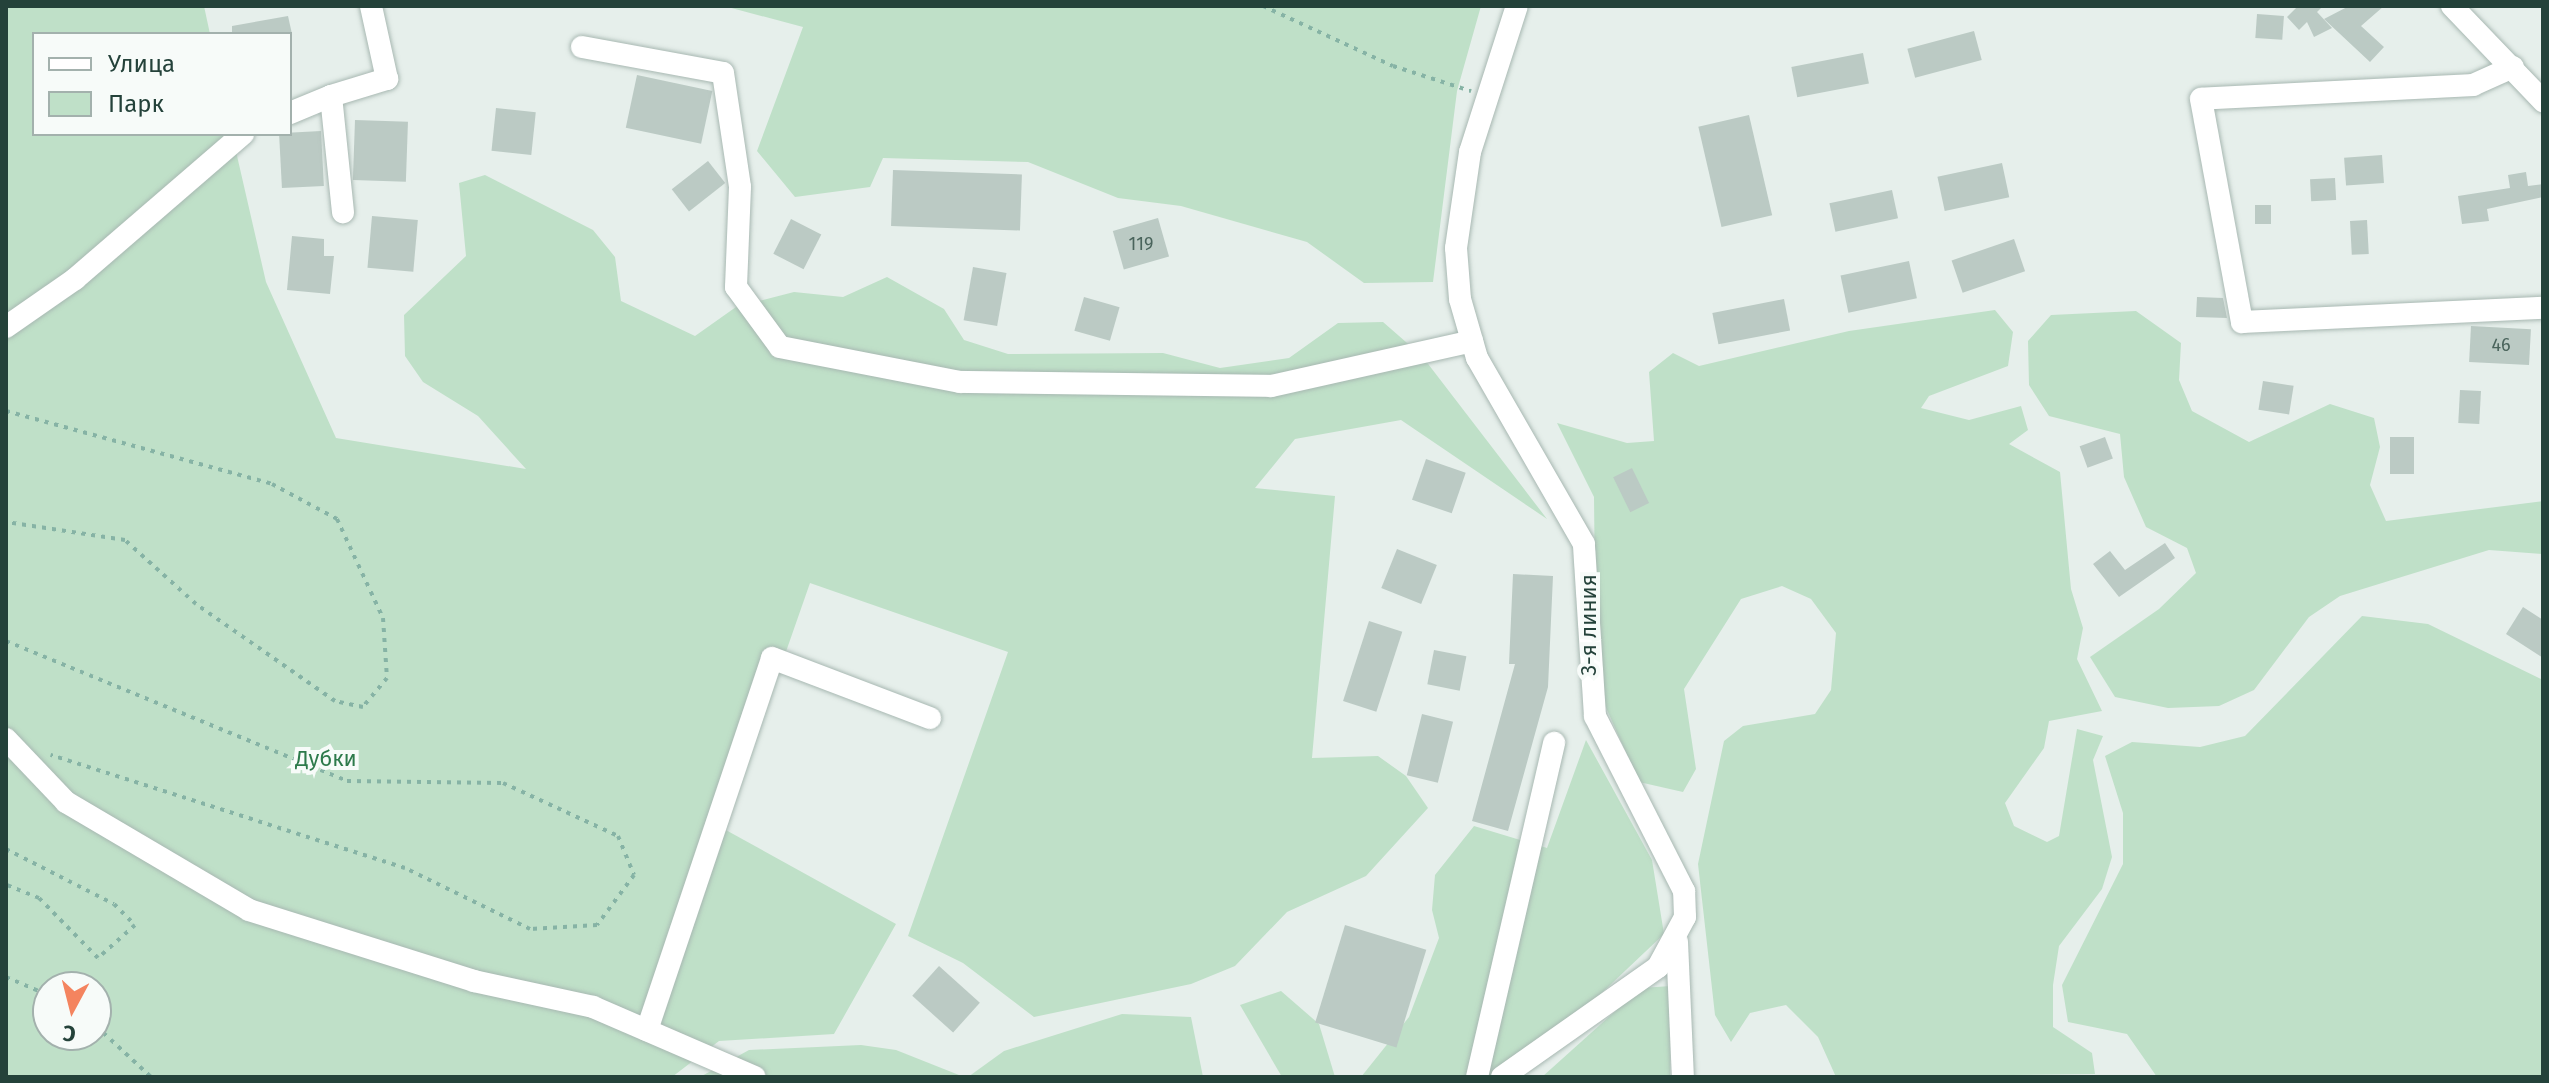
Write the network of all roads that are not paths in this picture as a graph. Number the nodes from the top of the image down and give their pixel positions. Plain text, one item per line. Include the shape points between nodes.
1 (371, 6) edge
2 (1517, 6) edge
3 (2452, 6) edge
4 (582, 47) dead end
5 (2513, 67) junction
6 (331, 96) junction
7 (2543, 101) edge
8 (292, 112) edge
9 (241, 136) edge
10 (343, 212) dead end
11 (2543, 308) edge
12 (6, 327) edge
13 (1472, 341) junction
14 (930, 718) dead end
15 (7, 741) edge
16 (1554, 743) dead end
17 (1677, 942) junction
18 (647, 1030) junction
19 (755, 1077) edge
20 (1477, 1077) edge
21 (1502, 1077) edge
22 (1683, 1077) edge

1 - 6 street via 387,79
2 - 13 street, 3-я линия via 1484,95 1456,248
3 - 5 street
4 - 13 street via 723,73 740,187 736,287 780,347 960,382 1271,386
5 - 7 street
5 - 11 street via 2473,85 2201,99 2242,322
6 - 8 street
6 - 10 street
9 - 12 street via 75,279
13 - 17 street, 3-я линия via 1584,544 1595,716 1684,891
14 - 18 street via 772,658
15 - 18 street via 66,802 249,910 474,981 593,1007
16 - 20 street
17 - 21 street via 1658,967
17 - 22 street, 3-я линия
18 - 19 street

